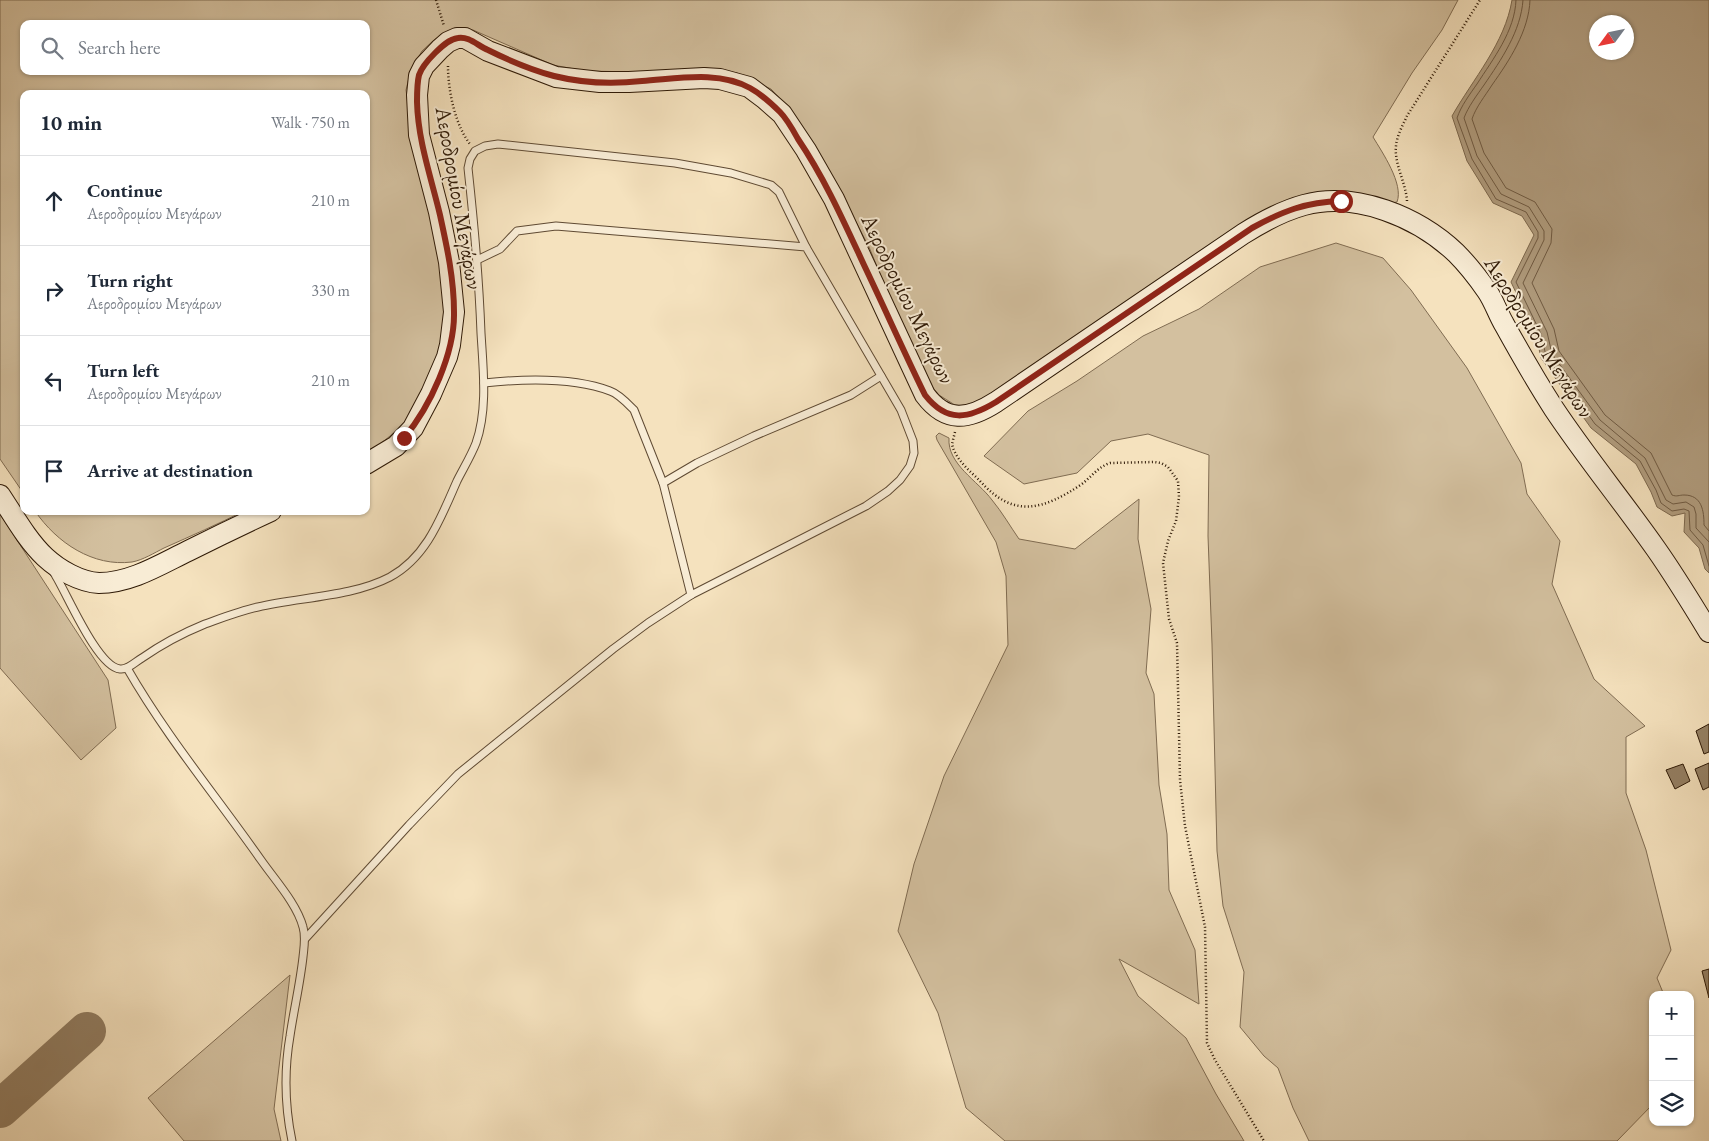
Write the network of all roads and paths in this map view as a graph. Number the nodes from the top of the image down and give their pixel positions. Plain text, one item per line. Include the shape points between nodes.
1 (1480, 0) edge
2 (460, 126) dead end
3 (475, 151) junction
4 (1408, 221) junction
5 (806, 247) junction
6 (477, 260) junction
7 (881, 376) junction
8 (484, 384) junction
9 (960, 416) junction
10 (370, 462) edge
11 (664, 483) junction
12 (0, 495) edge
13 (263, 515) edge
14 (38, 550) junction
15 (691, 595) junction
16 (1709, 632) edge
17 (127, 668) junction
18 (305, 939) junction
19 (292, 1141) edge
20 (1264, 1141) edge

1 - 4 path via 1399,133 1396,147 1406,190
2 - 3 path
3 - 5 lane via 498,144 675,163 731,173 771,185 779,192
3 - 6 lane via 468,168
4 - 9 main road, Αεροδρομίου Μεγάρων via 1382,208 1341,201 1305,204 1286,210 1243,234 984,410
4 - 16 main road, Αεροδρομίου Μεγάρων via 1457,254 1488,292 1555,410 1658,551
5 - 6 lane via 556,226 517,232 500,249
5 - 7 lane
6 - 8 lane
7 - 11 lane via 850,395 696,463
7 - 15 lane via 901,410 912,441 912,460 900,480 866,506
8 - 11 lane via 505,381 569,382 611,391 634,410
8 - 17 lane via 476,442 435,531 415,558 392,576 374,584 258,607 222,618 156,647
9 - 10 main road, Αεροδρομίου Μεγάρων via 938,410 925,395 834,199 782,114 765,99 749,87 720,79 629,82 556,76 465,38 457,38 440,48 424,66 419,76 417,95 419,135 449,262 454,312 450,345 431,394 412,428 396,446
9 - 20 path via 953,449 984,486 1015,506 1040,506 1050,502 1083,483 1103,466 1118,462 1162,463 1178,481 1176,521 1163,563 1169,618 1177,643 1180,780 1185,826 1205,927 1207,1043
11 - 15 lane
12 - 14 main road
13 - 14 main road via 120,581 85,581 57,566
14 - 17 lane via 60,582 86,633 110,666
15 - 18 lane via 613,649 458,774
17 - 18 lane via 155,714 298,913
18 - 19 lane via 289,1037 286,1081

